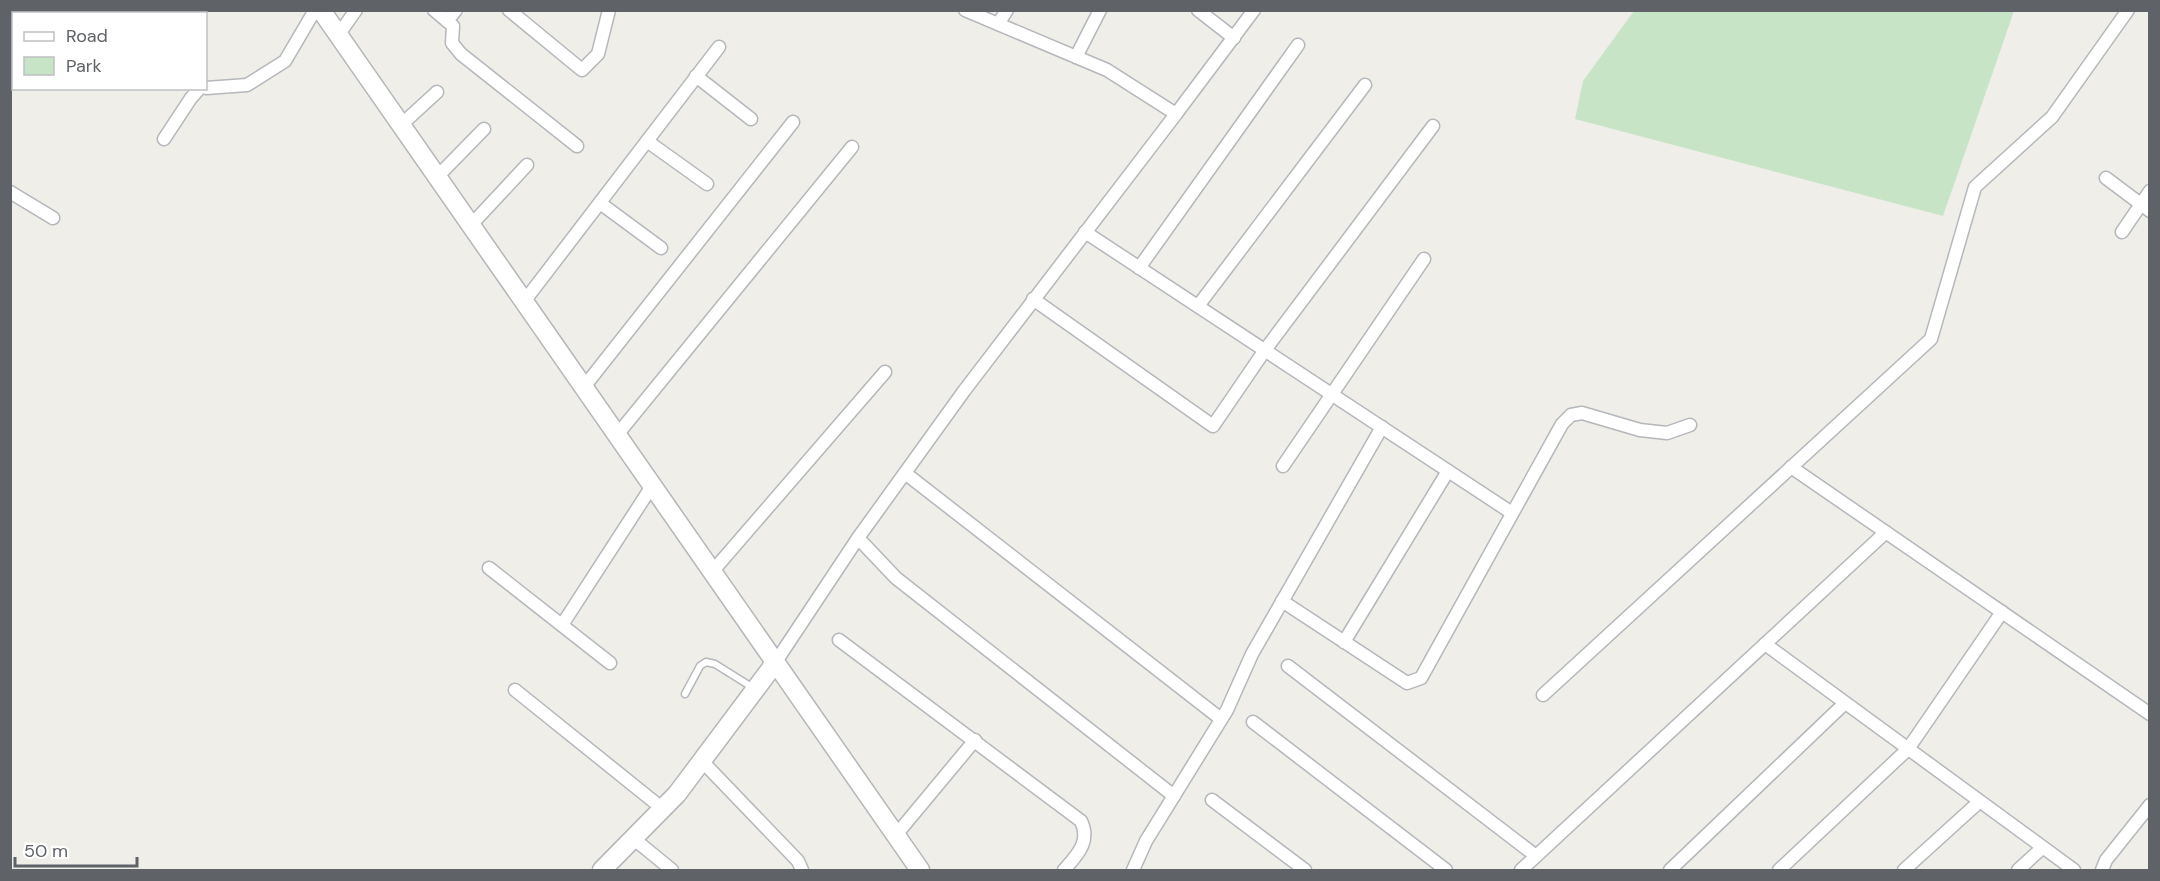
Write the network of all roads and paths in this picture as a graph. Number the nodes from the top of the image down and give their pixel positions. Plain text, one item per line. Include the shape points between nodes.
1 (315, 10) edge
2 (321, 10) edge
3 (356, 10) edge
4 (434, 10) edge
5 (456, 10) edge
6 (509, 10) edge
7 (609, 10) edge
8 (965, 10) edge
9 (1007, 10) edge
10 (1100, 10) edge
11 (1198, 10) edge
12 (1254, 10) edge
13 (2128, 10) edge
14 (447, 21) junction
15 (998, 24) junction
16 (339, 34) junction
17 (1234, 38) junction
18 (1298, 45) dead end
19 (719, 47) dead end
20 (1076, 57) junction
21 (696, 76) junction
22 (1365, 85) dead end
23 (207, 88) edge
24 (199, 90) edge
25 (437, 92) dead end
26 (1176, 114) junction
27 (751, 119) dead end
28 (793, 122) dead end
29 (401, 125) junction
30 (1433, 126) dead end
31 (484, 129) dead end
32 (164, 139) dead end
33 (647, 141) junction
34 (577, 146) dead end
35 (852, 147) dead end
36 (527, 165) dead end
37 (437, 177) junction
38 (2106, 178) dead end
39 (707, 184) dead end
40 (2150, 191) edge
41 (10, 192) edge
42 (600, 203) junction
43 (2145, 208) edge
44 (52, 218) dead end
45 (471, 225) junction
46 (1085, 232) junction
47 (2122, 232) dead end
48 (661, 248) dead end
49 (1424, 259) dead end
50 (1139, 268) junction
51 (1033, 299) junction
52 (523, 303) junction
53 (1198, 306) junction
54 (1265, 350) junction
55 (885, 372) dead end
56 (584, 387) junction
57 (1331, 394) junction
58 (1690, 425) dead end
59 (1382, 427) junction
60 (616, 435) junction
61 (1282, 466) dead end
62 (1791, 467) junction
63 (1448, 471) junction
64 (905, 473) junction
65 (652, 486) junction
66 (1512, 513) junction
67 (1886, 532) junction
68 (858, 538) junction
69 (489, 568) dead end
70 (712, 572) junction
71 (1282, 601) junction
72 (2002, 612) junction
73 (562, 625) junction
74 (839, 640) dead end
75 (1344, 642) junction
76 (1765, 644) junction
77 (610, 663) dead end
78 (775, 663) junction
79 (1288, 666) dead end
80 (755, 689) junction
81 (515, 690) dead end
82 (685, 694) dead end
83 (1543, 695) dead end
84 (1845, 703) junction
85 (2150, 714) edge
86 (1221, 719) junction
87 (1253, 722) dead end
88 (975, 740) junction
89 (1908, 749) junction
90 (702, 761) junction
91 (1174, 796) junction
92 (1212, 800) dead end
93 (1979, 802) junction
94 (2150, 805) edge
95 (663, 809) junction
96 (896, 835) junction
97 (634, 839) junction
98 (2042, 848) junction
99 (1536, 856) junction
100 (602, 870) edge
101 (672, 870) edge
102 (802, 870) edge
103 (920, 870) edge
104 (1064, 870) edge
105 (1133, 870) edge
106 (1305, 870) edge
107 (1446, 870) edge
108 (1521, 870) edge
109 (1670, 870) edge
110 (1779, 870) edge
111 (1904, 870) edge
112 (2018, 870) edge
113 (2074, 870) edge
114 (2102, 870) edge

1 - 23 street via 285,61 247,85
2 - 16 street
3 - 16 street
4 - 14 street
5 - 14 street
6 - 7 street via 582,70 598,54
8 - 15 street
9 - 15 street
10 - 20 street
11 - 17 street
12 - 17 street
13 - 62 street via 2052,117 1975,187 1931,339
14 - 34 street via 454,31 452,43 461,54
15 - 20 street
16 - 29 street
17 - 26 street
18 - 50 street
19 - 21 street
20 - 26 street via 1107,70
21 - 27 street
21 - 33 street
22 - 53 street
24 - 32 street
25 - 29 street
26 - 46 street
28 - 56 street
29 - 37 street
30 - 54 street
31 - 37 street
33 - 39 street
33 - 42 street
35 - 60 street
36 - 45 street
37 - 45 street
38 - 43 street
40 - 43 street
41 - 44 street
42 - 48 street
42 - 52 street
43 - 47 street
45 - 52 street
46 - 50 street
46 - 51 street
49 - 57 street
50 - 53 street
51 - 54 street via 1213,426
51 - 64 street
52 - 56 street
53 - 54 street
54 - 57 street
55 - 70 street
56 - 60 street
57 - 59 street
57 - 61 street
58 - 66 street via 1658,432 1582,412 1571,415 1562,424
59 - 63 street
59 - 71 street
60 - 65 street
62 - 67 street
62 - 83 street
63 - 66 street
63 - 75 street
64 - 68 street
64 - 86 street
65 - 70 street
65 - 73 street
66 - 75 street via 1421,678 1407,683
67 - 72 street
67 - 76 street
68 - 78 street
68 - 91 street via 896,578
69 - 73 street
70 - 78 street
71 - 75 street
71 - 86 street
72 - 85 street
72 - 89 street
73 - 77 street
74 - 88 street
76 - 84 street
76 - 99 street
78 - 80 street
78 - 96 street
79 - 99 street
80 - 82 lane via 706,662
80 - 90 street
81 - 95 street
84 - 89 street
84 - 109 street
86 - 91 street
87 - 107 street
88 - 96 street
88 - 104 street via 1081,821 1086,832 1084,843
89 - 93 street
89 - 110 street
90 - 95 street
90 - 102 street via 798,861
91 - 105 street
92 - 106 street
93 - 98 street
93 - 111 street
94 - 114 street
95 - 97 street
96 - 103 street
97 - 100 street
97 - 101 street
98 - 112 street
98 - 113 street
99 - 108 street

